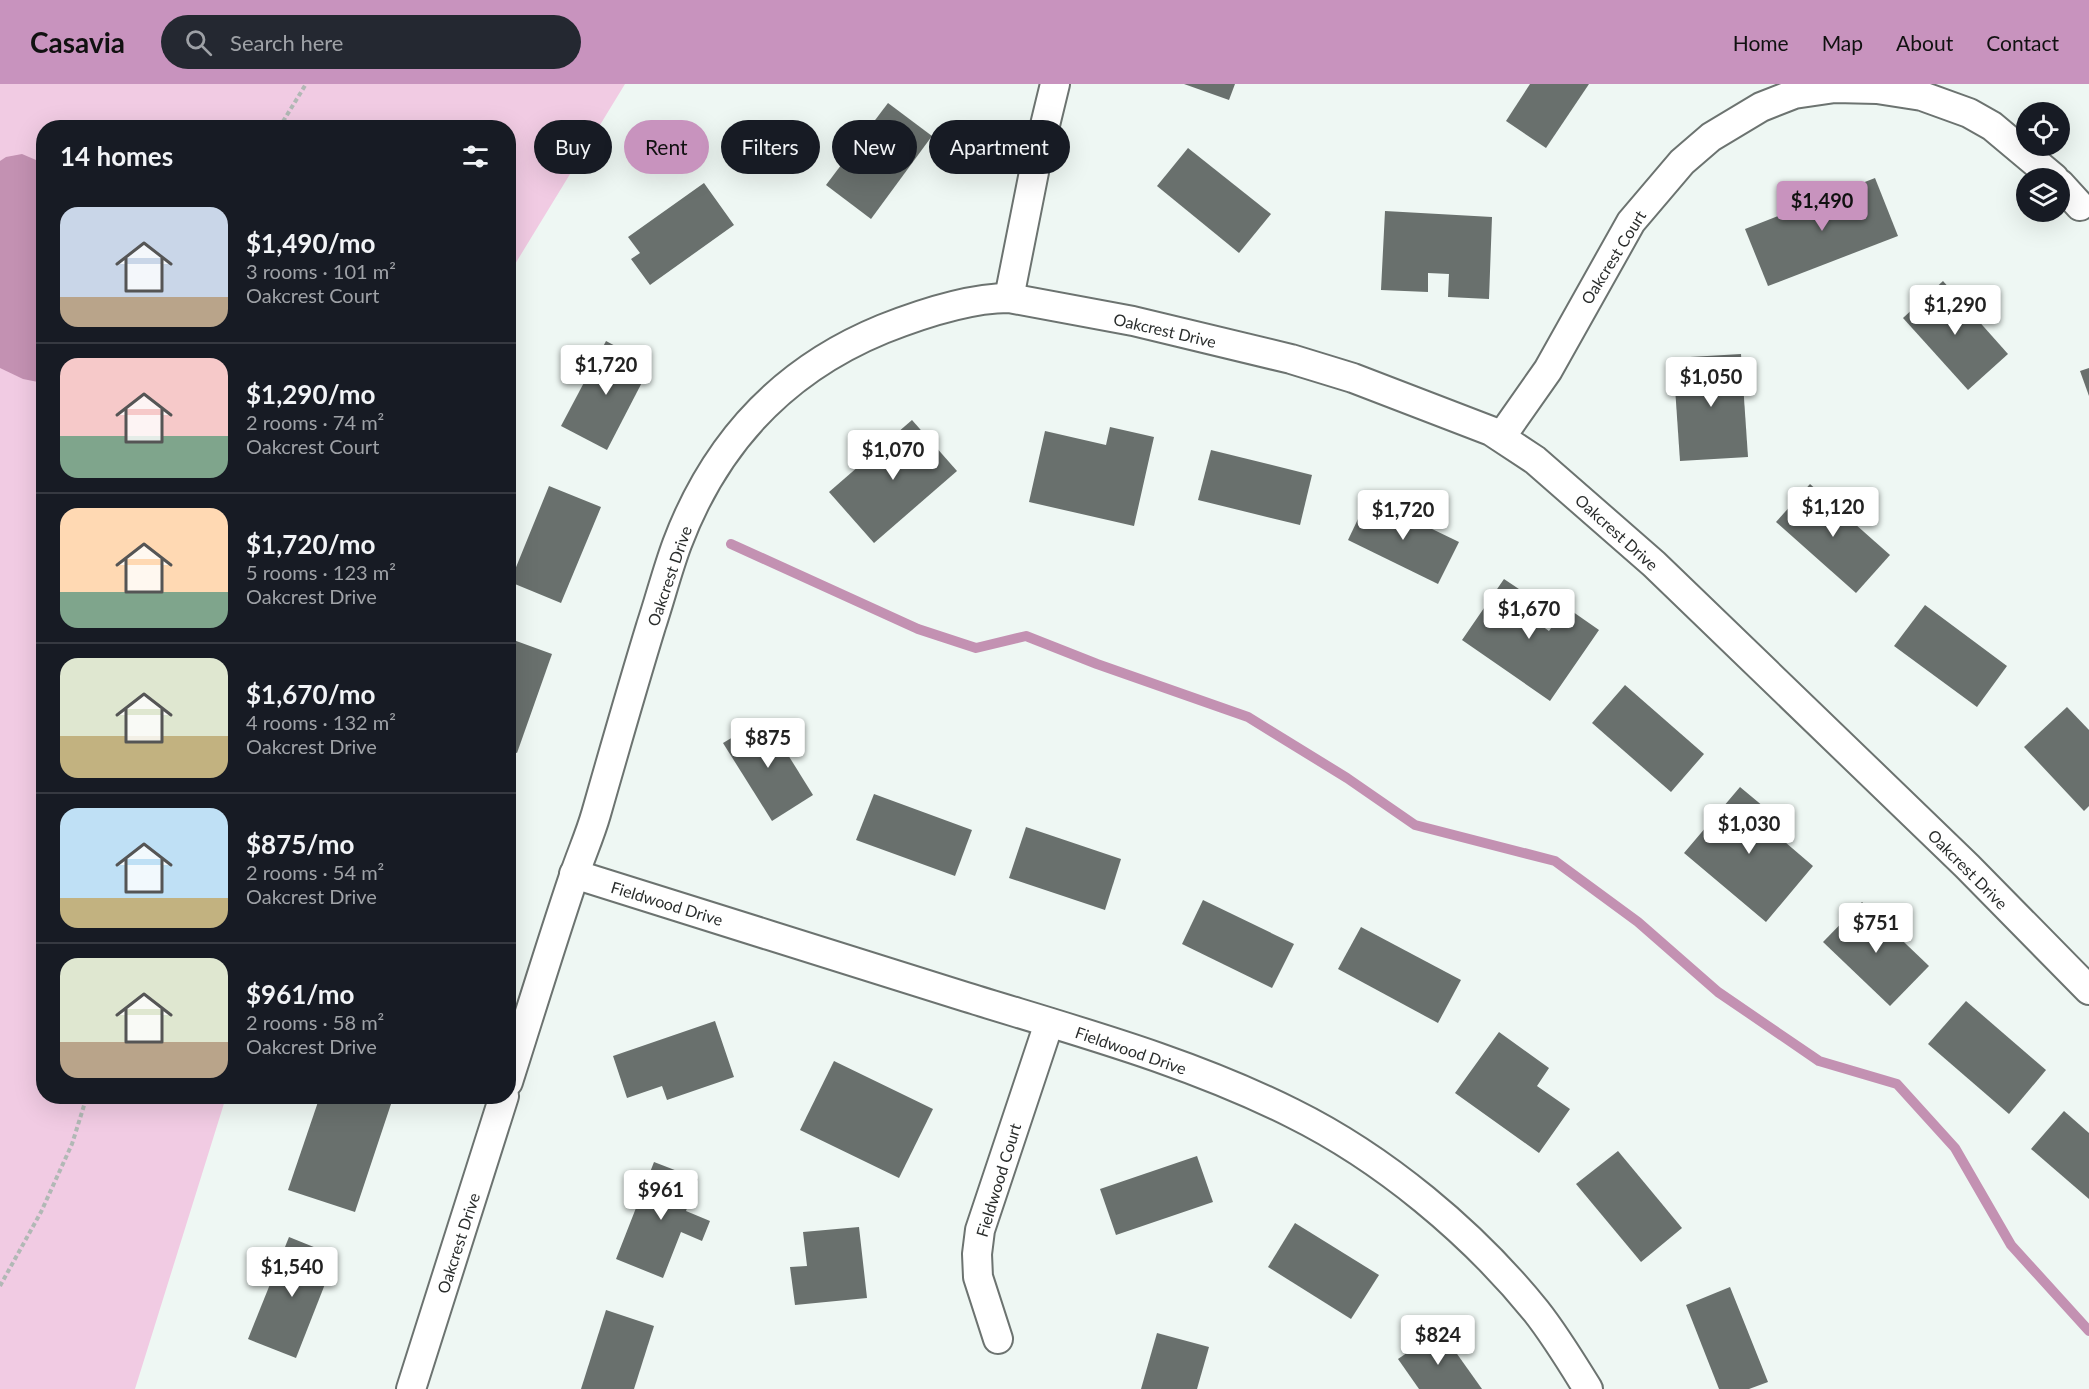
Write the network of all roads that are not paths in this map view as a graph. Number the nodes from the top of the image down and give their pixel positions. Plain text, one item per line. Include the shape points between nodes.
1 (1055, 84) edge
2 (2042, 168) edge
3 (2070, 195) edge
4 (2080, 206) dead end
5 (1009, 298) junction
6 (1501, 437) junction
7 (574, 874) junction
8 (2089, 990) edge
9 (1049, 1023) junction
10 (516, 1057) edge
11 (501, 1104) edge
12 (998, 1339) dead end
13 (411, 1389) edge
14 (1588, 1389) edge

1 - 5 street
2 - 6 street, Oakcrest Court via 1992,126 1970,113 1922,96 1835,87 1794,94 1761,107 1712,136 1682,162 1631,222 1548,370
3 - 4 street
5 - 6 street, Oakcrest Drive via 1133,321 1291,359 1353,378
5 - 7 street, Oakcrest Drive via 969,301 855,341 788,383 735,439 703,488 677,543
6 - 8 street, Oakcrest Drive via 1535,460 1654,564
7 - 9 street, Fieldwood Drive
7 - 10 street, Oakcrest Drive
9 - 12 street, Fieldwood Court via 980,1230 978,1277
9 - 14 street, Fieldwood Drive via 1135,1049 1236,1087 1293,1113 1385,1169 1483,1252 1536,1311
11 - 13 street, Oakcrest Drive

